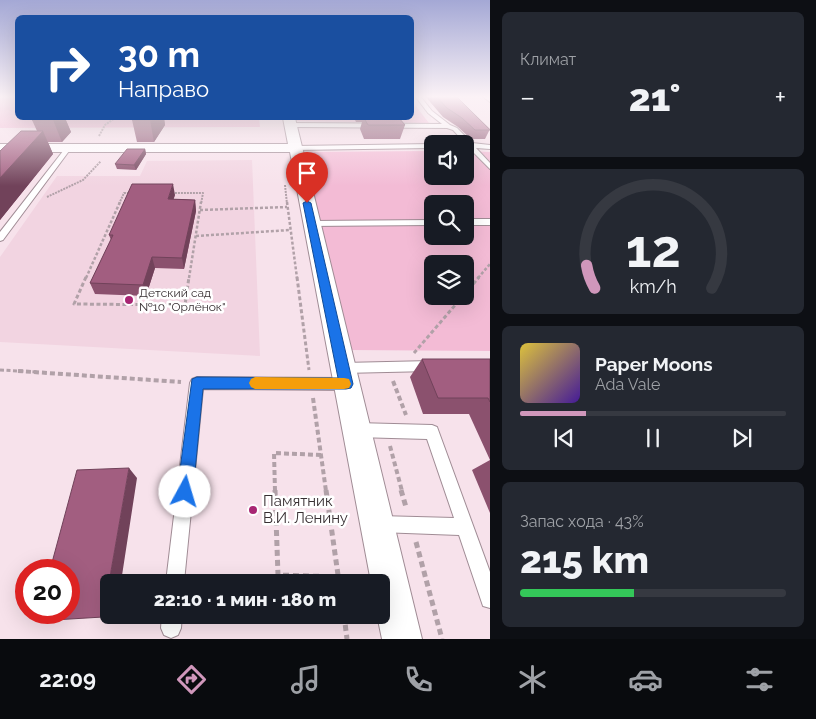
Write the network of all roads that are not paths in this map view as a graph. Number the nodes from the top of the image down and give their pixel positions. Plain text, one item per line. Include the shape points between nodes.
1 (448, 126) joint
2 (289, 135) edge
3 (460, 135) edge
4 (424, 145) edge
5 (474, 146) edge
6 (69, 147) junction
7 (490, 147) edge
8 (0, 148) edge
9 (474, 152) edge
10 (490, 167) edge
11 (299, 216) junction
12 (424, 222) edge
13 (474, 222) edge
14 (490, 222) edge
15 (0, 238) edge
16 (441, 366) edge
17 (344, 376) junction
18 (356, 430) junction
19 (377, 524) junction
20 (465, 526) junction
21 (177, 574) edge
22 (490, 599) edge
23 (402, 639) edge

1 - 2 lane
1 - 3 lane
2 - 4 lane
2 - 6 street
2 - 11 street
5 - 7 lane
6 - 8 street
6 - 15 lane
9 - 10 lane
11 - 12 lane
11 - 17 street
13 - 14 lane
16 - 17 lane
17 - 18 street
17 - 21 lane via 311,384 197,383
18 - 19 street
18 - 20 lane via 432,432
19 - 20 lane
19 - 23 street
20 - 22 lane

